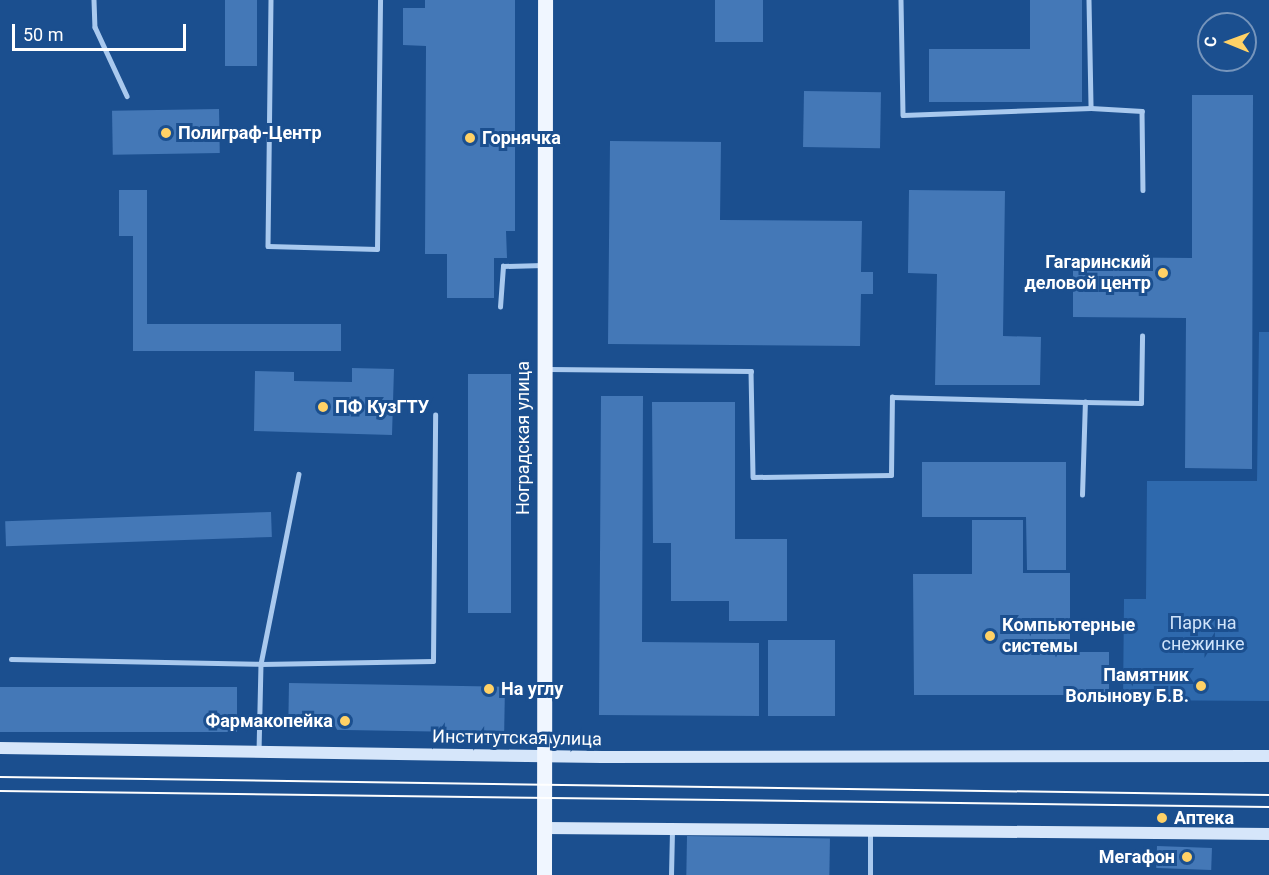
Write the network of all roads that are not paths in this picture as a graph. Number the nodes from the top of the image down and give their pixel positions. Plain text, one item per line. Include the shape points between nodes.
1 (94, 0) edge
2 (271, 0) edge
3 (380, 0) edge
4 (545, 0) edge
5 (901, 0) edge
6 (1089, 0) edge
7 (127, 96) dead end
8 (1092, 108) junction
9 (1143, 190) dead end
10 (543, 265) junction
11 (501, 307) dead end
12 (1142, 336) dead end
13 (542, 369) junction
14 (1085, 402) junction
15 (435, 415) dead end
16 (299, 474) dead end
17 (1082, 495) dead end
18 (11, 660) dead end
19 (261, 664) junction
20 (0, 748) edge
21 (259, 752) junction
22 (544, 755) junction
23 (1269, 756) edge
24 (544, 828) junction
25 (672, 829) junction
26 (870, 831) junction
27 (1269, 834) edge
28 (544, 875) edge
29 (671, 875) edge
30 (870, 875) edge

1 - 7 lane via 95,27
2 - 3 lane via 268,246 377,249
4 - 10 main road, Ноградская улица
5 - 8 lane via 903,115
6 - 8 lane
8 - 9 lane via 1142,111
10 - 11 lane via 503,266
10 - 13 main road, Ноградская улица
12 - 14 lane via 1141,403
13 - 14 lane via 751,372 753,477 891,475 891,397
13 - 22 main road, Ноградская улица
14 - 17 lane
15 - 19 lane via 433,661
16 - 19 lane
18 - 19 lane
19 - 21 lane
20 - 21 main road, Институтская улица
21 - 22 main road, Институтская улица
22 - 23 main road, Институтская улица via 1034,759
22 - 24 main road, Ноградская улица
24 - 25 main road
24 - 28 main road, Ноградская улица
25 - 26 main road
25 - 29 lane
26 - 27 main road
26 - 30 lane

